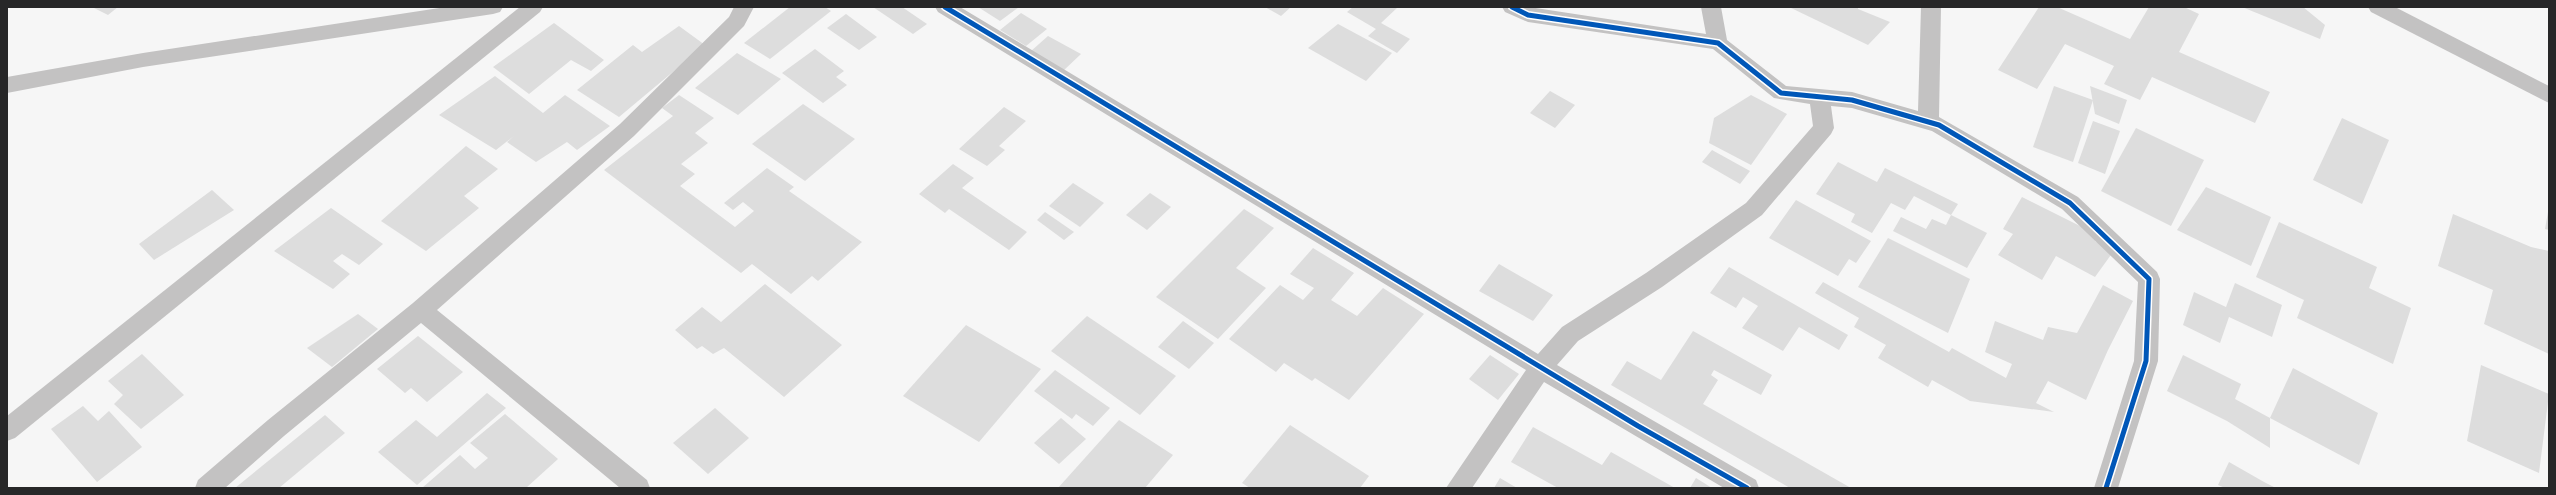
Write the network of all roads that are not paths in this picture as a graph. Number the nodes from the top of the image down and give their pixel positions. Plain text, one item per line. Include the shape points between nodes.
1 (493, 7) edge
2 (533, 7) edge
3 (744, 7) edge
4 (945, 7) edge
5 (1512, 7) edge
6 (1711, 7) edge
7 (1931, 7) edge
8 (2378, 7) edge
9 (1718, 43) junction
10 (7, 85) edge
11 (2549, 95) edge
12 (1819, 97) junction
13 (1928, 122) junction
14 (421, 310) junction
15 (1541, 367) junction
16 (7, 430) edge
17 (207, 488) edge
18 (638, 488) edge
19 (1458, 488) edge
20 (1747, 488) edge
21 (2106, 488) edge

1 - 10 street via 143,60
2 - 16 street
3 - 14 street via 738,21 627,130
4 - 15 street
5 - 9 street via 1528,15
6 - 9 street
7 - 13 street
8 - 11 street
9 - 12 street via 1781,93
12 - 13 street via 1852,100
12 - 15 street via 1824,128 1754,209 1654,280 1570,334
13 - 21 street via 1940,126 2070,203 2149,279 2146,361
14 - 17 street via 276,428
14 - 18 street
15 - 19 street
15 - 20 street

